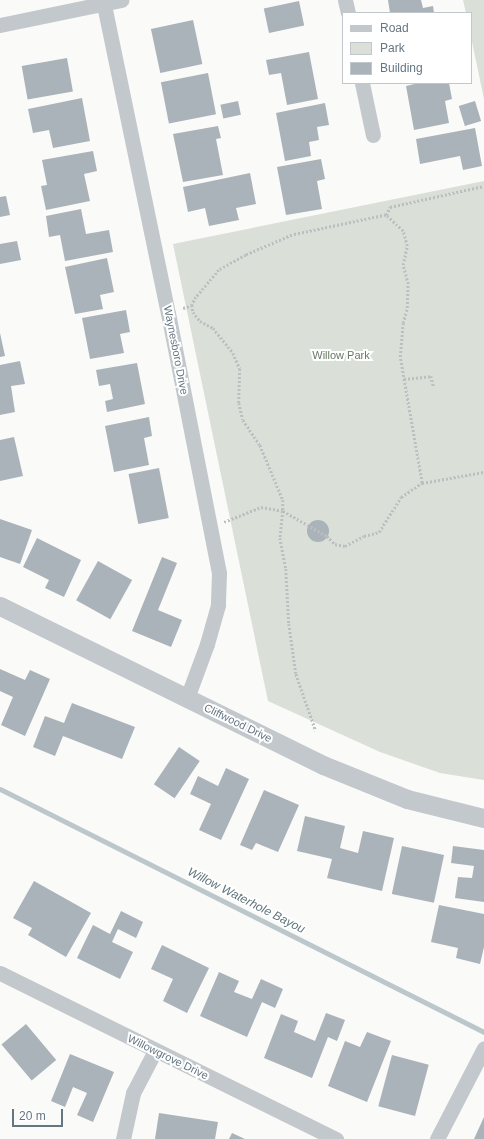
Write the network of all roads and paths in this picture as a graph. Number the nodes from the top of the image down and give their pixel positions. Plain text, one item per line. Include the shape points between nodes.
1 (121, 0) edge
2 (345, 0) edge
3 (104, 2) edge
4 (348, 12) edge
5 (0, 25) edge
6 (362, 84) edge
7 (373, 135) dead end
8 (484, 186) edge
9 (386, 216) junction
10 (404, 379) junction
11 (434, 388) dead end
12 (484, 472) edge
13 (422, 483) junction
14 (283, 511) junction
15 (212, 528) junction
16 (0, 606) edge
17 (187, 698) junction
18 (316, 731) dead end
19 (484, 818) edge
20 (0, 973) edge
21 (155, 1051) junction
22 (481, 1055) edge
23 (124, 1139) edge
24 (336, 1139) edge
25 (437, 1139) edge

1 - 3 street
2 - 4 street
3 - 5 street
3 - 15 street, Waynesboro Drive
6 - 7 street
8 - 9 path via 390,207
9 - 10 path via 403,231 407,246 403,265 408,284 407,308 401,342
9 - 14 path via 292,235 246,255 219,270 192,305 193,312 200,321 213,328 233,353 240,369 239,403 243,420 270,466 283,500
10 - 11 path via 432,376
10 - 13 path
12 - 13 path
13 - 14 path via 400,497 379,532 364,536 345,546 335,544
14 - 15 path via 261,507 245,511
14 - 18 path via 280,538 286,569 296,674
15 - 17 street, Waynesboro Drive via 219,573 218,605
16 - 17 street, Cliffwood Drive
17 - 19 street, Cliffwood Drive via 360,781 407,800
20 - 21 street, Willowgrove Drive
21 - 23 street via 133,1093
21 - 24 street, Willowgrove Drive
22 - 25 street

